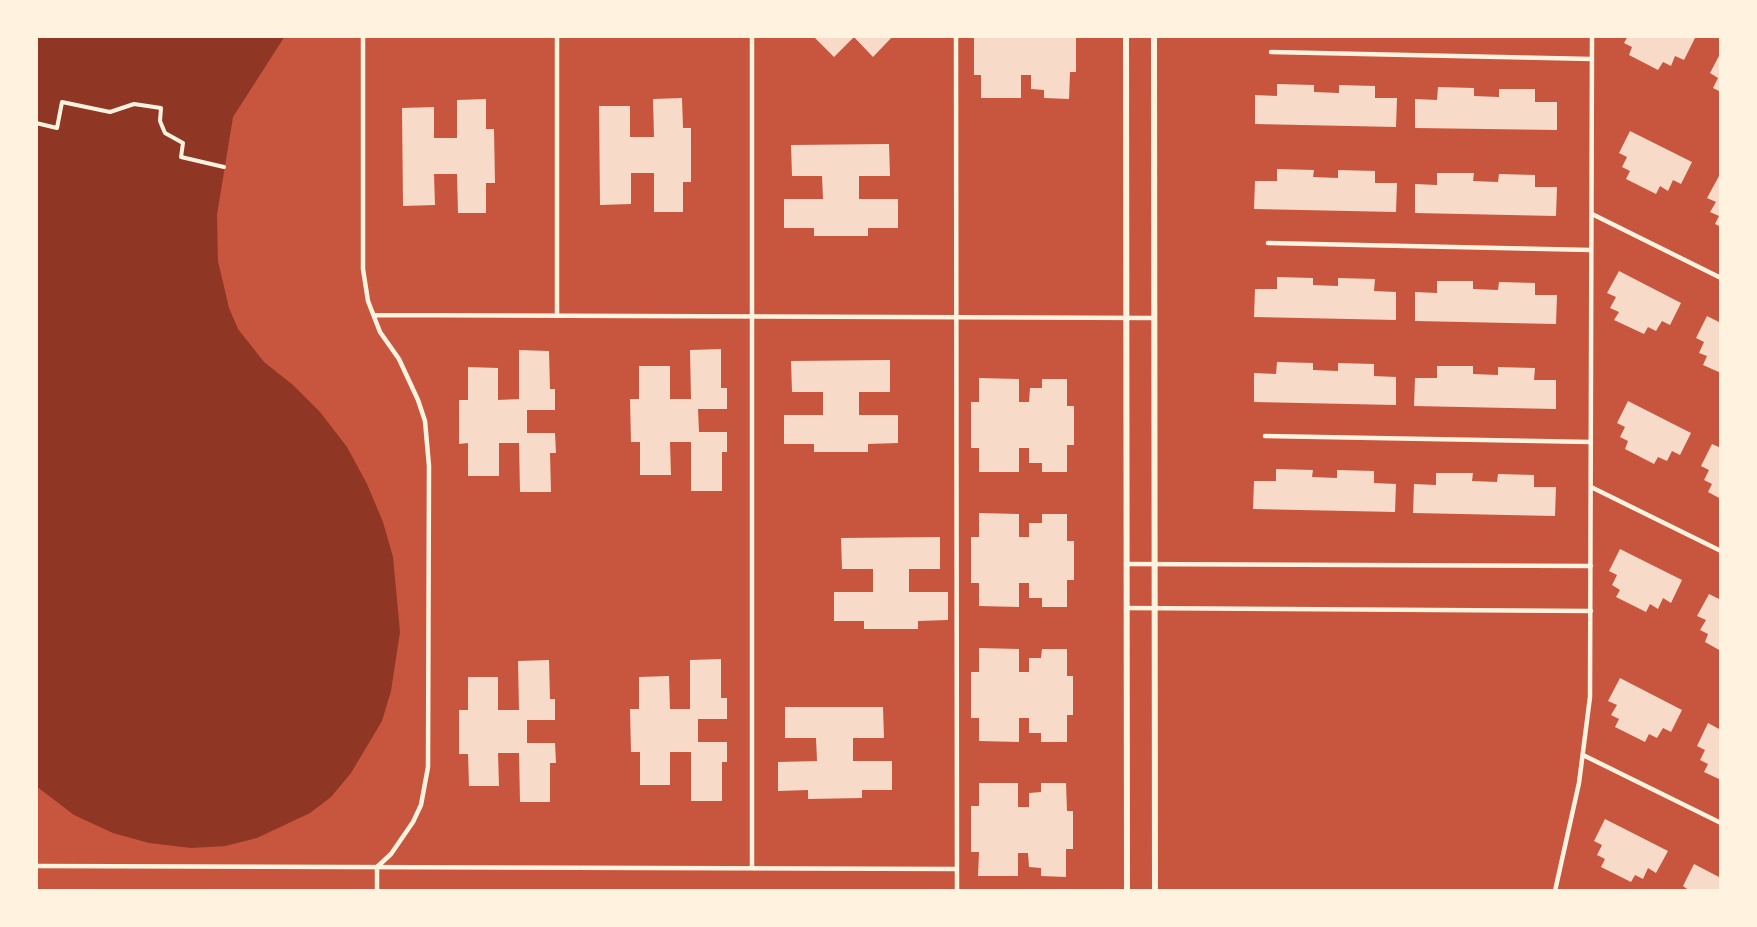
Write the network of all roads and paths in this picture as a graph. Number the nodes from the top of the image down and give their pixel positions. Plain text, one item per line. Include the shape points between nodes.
1 (363, 36) edge
2 (557, 36) edge
3 (752, 36) edge
4 (956, 36) edge
5 (1126, 36) edge
6 (1154, 36) edge
7 (1592, 36) edge
8 (1271, 52) dead end
9 (1592, 59) junction
10 (36, 123) edge
11 (224, 167) dead end
12 (1592, 214) junction
13 (1268, 243) dead end
14 (1591, 250) junction
15 (1721, 278) edge
16 (374, 315) junction
17 (557, 316) junction
18 (752, 316) junction
19 (956, 317) junction
20 (1126, 317) junction
21 (1154, 318) junction
22 (1265, 436) dead end
23 (1591, 442) junction
24 (1591, 487) junction
25 (1721, 551) edge
26 (1126, 564) junction
27 (1155, 564) junction
28 (1591, 566) junction
29 (1126, 608) junction
30 (1155, 609) junction
31 (1591, 611) junction
32 (1583, 755) junction
33 (1721, 824) edge
34 (36, 866) edge
35 (377, 867) junction
36 (752, 868) junction
37 (957, 869) junction
38 (377, 891) edge
39 (957, 891) edge
40 (1127, 891) edge
41 (1155, 891) edge
42 (1555, 891) edge

1 - 16 lane via 363,269
2 - 17 lane
3 - 18 lane
4 - 19 lane
5 - 20 street
6 - 21 street
7 - 9 lane
8 - 9 lane
9 - 12 lane
10 - 11 path via 57,128 62,102 110,112 134,104 161,108 160,121 165,133 183,143 181,157
12 - 14 lane
12 - 15 lane
13 - 14 lane
14 - 23 lane
16 - 17 lane
16 - 35 lane via 418,400 425,422 429,466 428,767 421,805 413,822
17 - 18 lane
18 - 19 lane
18 - 36 lane
19 - 20 lane
19 - 37 lane
20 - 21 lane
20 - 26 street
21 - 27 street
22 - 23 lane
23 - 24 lane
24 - 25 lane
24 - 28 lane
26 - 27 lane
26 - 29 street
27 - 28 lane
27 - 30 street
28 - 31 lane
29 - 30 lane
29 - 40 street
30 - 31 lane
30 - 41 street
31 - 32 lane via 1590,697
32 - 33 lane
32 - 42 lane
34 - 35 lane
35 - 36 lane
35 - 38 lane
36 - 37 lane
37 - 39 lane

